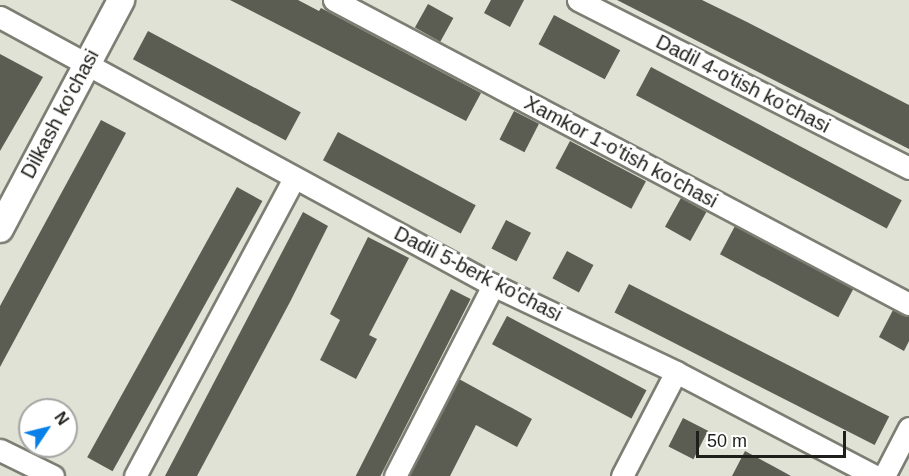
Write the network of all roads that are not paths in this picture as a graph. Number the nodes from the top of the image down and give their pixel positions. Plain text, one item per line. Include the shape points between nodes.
1 (121, 0) edge
2 (334, 0) edge
3 (578, 0) edge
4 (0, 16) edge
5 (87, 62) junction
6 (909, 168) edge
7 (294, 178) junction
8 (0, 229) edge
9 (493, 285) junction
10 (909, 304) edge
11 (676, 372) junction
12 (909, 428) edge
13 (0, 450) edge
14 (53, 476) edge
15 (135, 476) edge
16 (395, 476) edge
17 (622, 476) edge
18 (875, 476) edge
19 (884, 476) edge

1 - 5 street, Dilkash ko'chasi
2 - 10 street, Xamkor 1-o'tish ko'chasi
3 - 6 street, Dadil 4-o'tish ko'chasi
4 - 5 street, Dadil 5-berk ko'chasi
5 - 7 street, Dadil 5-berk ko'chasi
5 - 8 street, Dilkash ko'chasi
7 - 9 street, Dadil 5-berk ko'chasi
7 - 15 street
9 - 11 street, Dadil 5-berk ko'chasi
9 - 16 street
11 - 17 street
11 - 18 street, Dadil 5-berk ko'chasi
12 - 19 street
13 - 14 street

